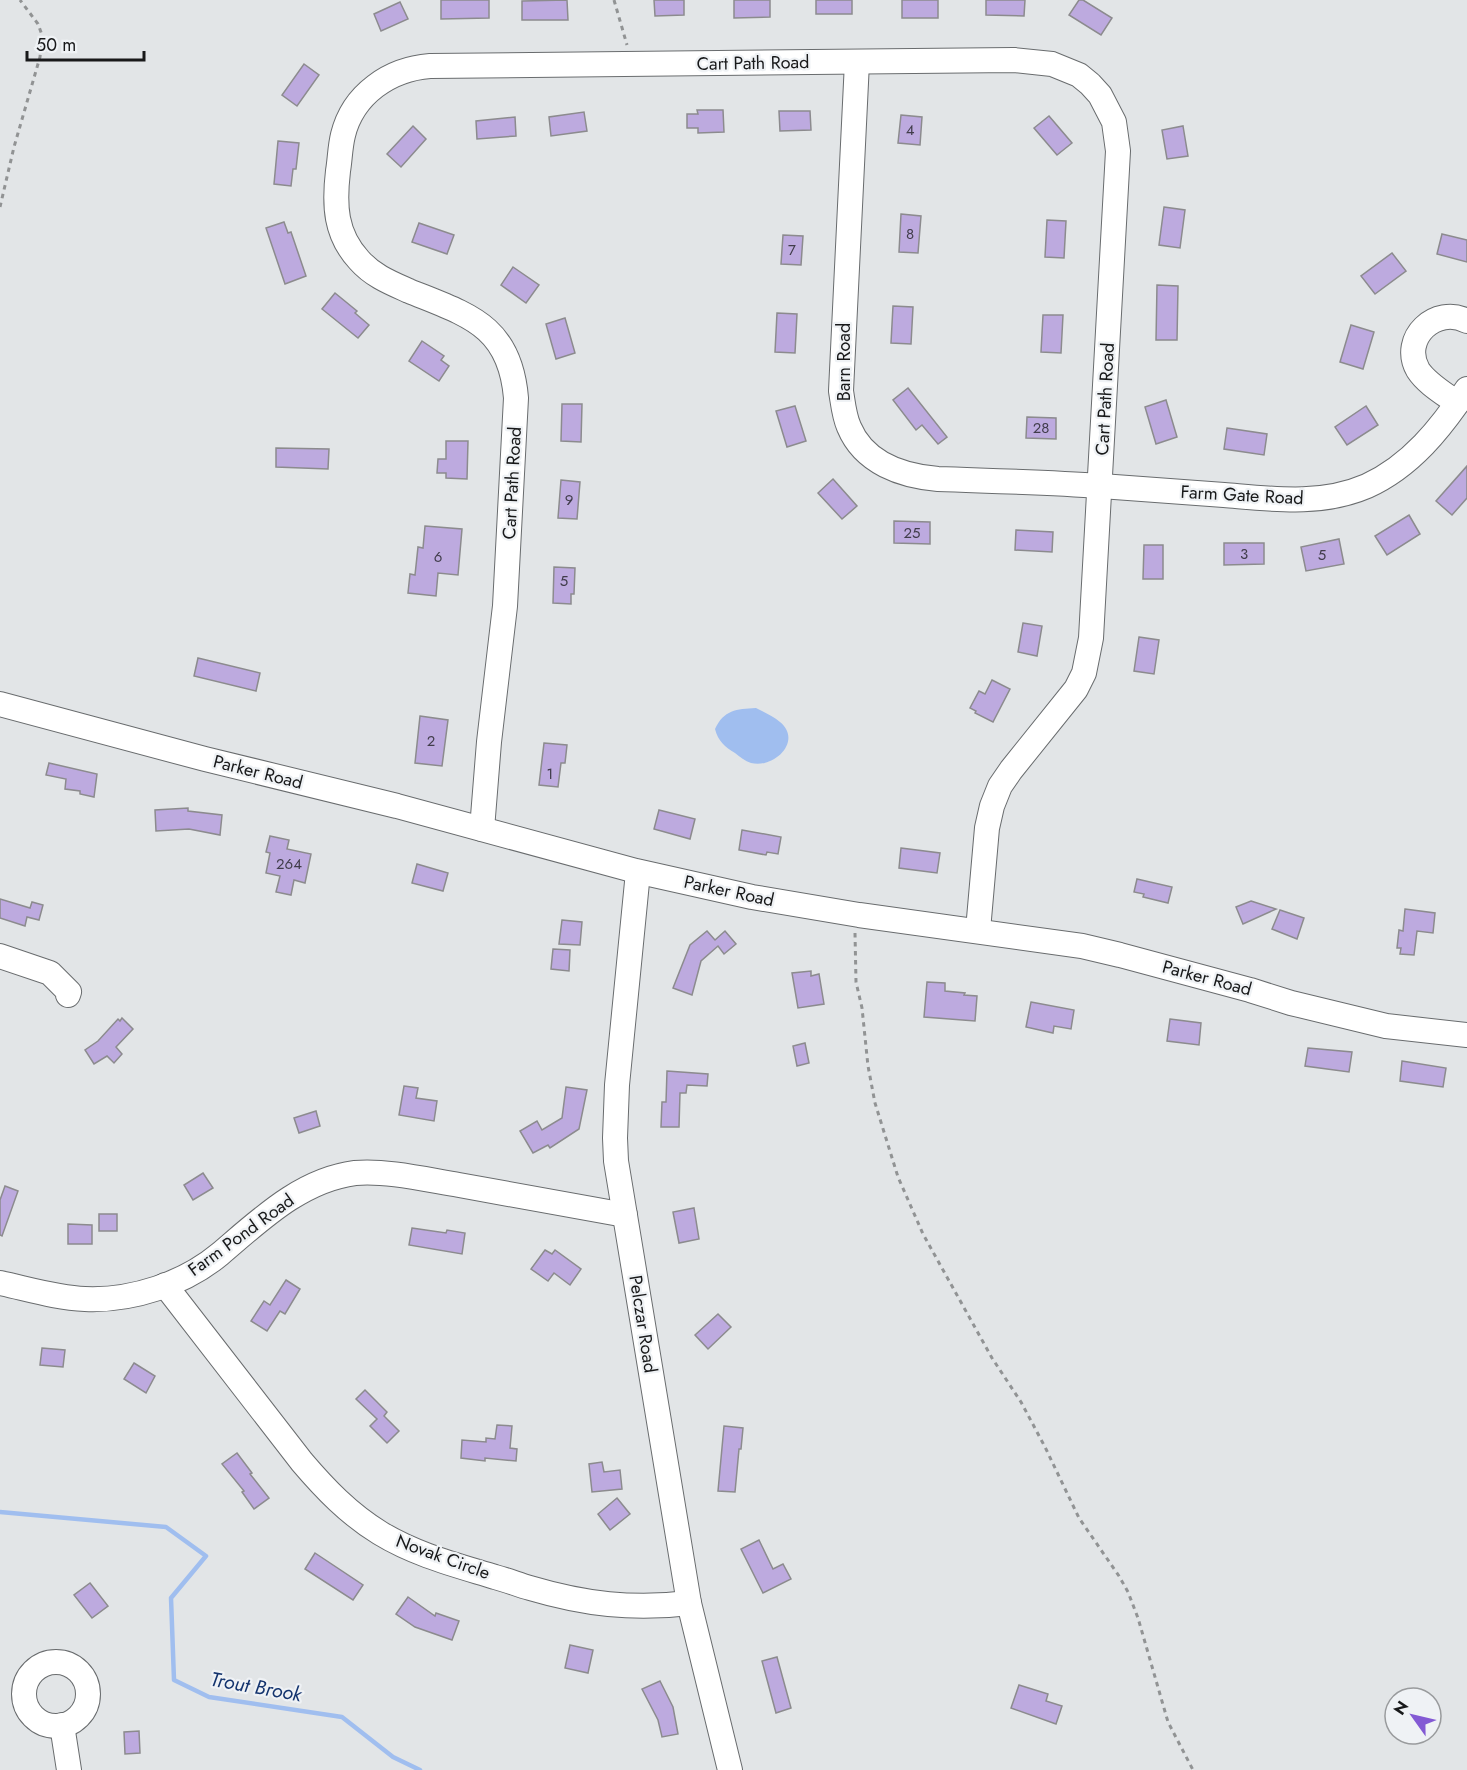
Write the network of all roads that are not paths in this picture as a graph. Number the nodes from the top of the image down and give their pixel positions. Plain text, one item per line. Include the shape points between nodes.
1 (857, 62) junction
2 (1467, 321) edge
3 (1462, 396) edge
4 (1100, 486) junction
5 (0, 705) edge
6 (482, 829) junction
7 (638, 872) junction
8 (978, 930) junction
9 (0, 956) edge
10 (68, 995) dead end
11 (1467, 1035) edge
12 (625, 1215) junction
13 (0, 1283) edge
14 (165, 1285) junction
15 (689, 1603) junction
16 (62, 1725) dead end
17 (69, 1770) edge
18 (730, 1770) edge

1 - 4 street, Barn Road via 841,369 842,400 849,428 875,459 921,478
1 - 4 street, Cart Path Road via 1014,60 1052,64 1090,84 1108,107 1117,137 1118,168
1 - 6 street, Cart Path Road via 415,68 386,78 356,108 343,135 335,192 339,223 350,249 381,278 478,322 506,354 515,384 506,582
2 - 3 street, Farm Gate Road via 1449,316 1434,320 1418,335 1414,349 1423,376
3 - 4 street, Farm Gate Road via 1424,445 1397,469 1335,496 1273,499
4 - 8 street, Cart Path Road via 1091,638 1084,673 1076,689 1000,786 987,828
5 - 6 street, Parker Road
6 - 7 street, Parker Road
7 - 8 street, Parker Road via 752,897
7 - 12 street, Pelczar Road via 617,1085 615,1138
8 - 11 street, Parker Road via 1120,955 1386,1026
9 - 10 street via 50,973
12 - 14 street, Farm Pond Road via 404,1176 355,1173 301,1192 218,1256
12 - 15 street, Pelczar Road
13 - 14 street, Farm Pond Road via 85,1299 126,1296
14 - 15 street, Novak Circle via 325,1489 379,1532 421,1554 577,1600 661,1607
15 - 18 street, Pelczar Road
16 - 17 street

